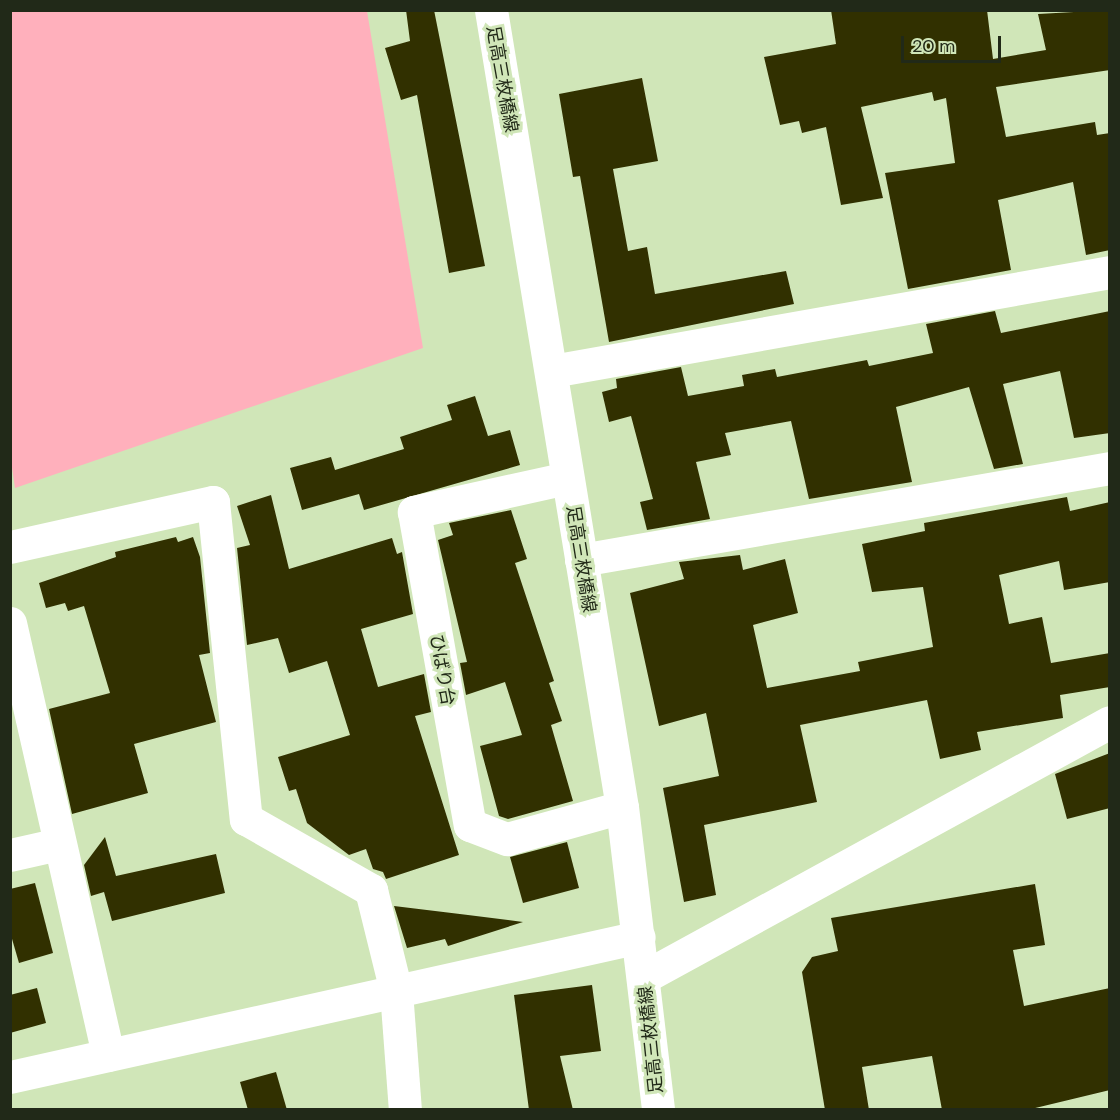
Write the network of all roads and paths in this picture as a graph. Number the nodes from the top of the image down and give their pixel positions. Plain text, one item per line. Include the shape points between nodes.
1 (491, 10) edge
2 (1110, 272) edge
3 (552, 371) junction
4 (1110, 468) edge
5 (567, 478) junction
6 (10, 547) edge
7 (581, 560) junction
8 (10, 623) edge
9 (15, 671) edge
10 (1110, 723) edge
11 (622, 807) junction
12 (60, 844) junction
13 (10, 855) edge
14 (639, 937) junction
15 (645, 977) junction
16 (396, 991) junction
17 (108, 1056) junction
18 (10, 1077) edge
19 (405, 1110) edge
20 (658, 1110) edge

1 - 3 street, 足高三枚橋線
2 - 3 street
3 - 5 street, 足高三枚橋線
4 - 7 street
5 - 7 street, 足高三枚橋線
5 - 11 street, ひばり台 via 414,512 470,825 507,839
6 - 16 street via 213,502 246,819 371,890
7 - 11 street, 足高三枚橋線
8 - 9 street
9 - 12 street
10 - 15 street
11 - 14 street, 足高三枚橋線
12 - 13 street
12 - 17 street
14 - 15 street, 足高三枚橋線
14 - 16 street
15 - 20 street, 足高三枚橋線
16 - 17 street
16 - 19 street
17 - 18 street

